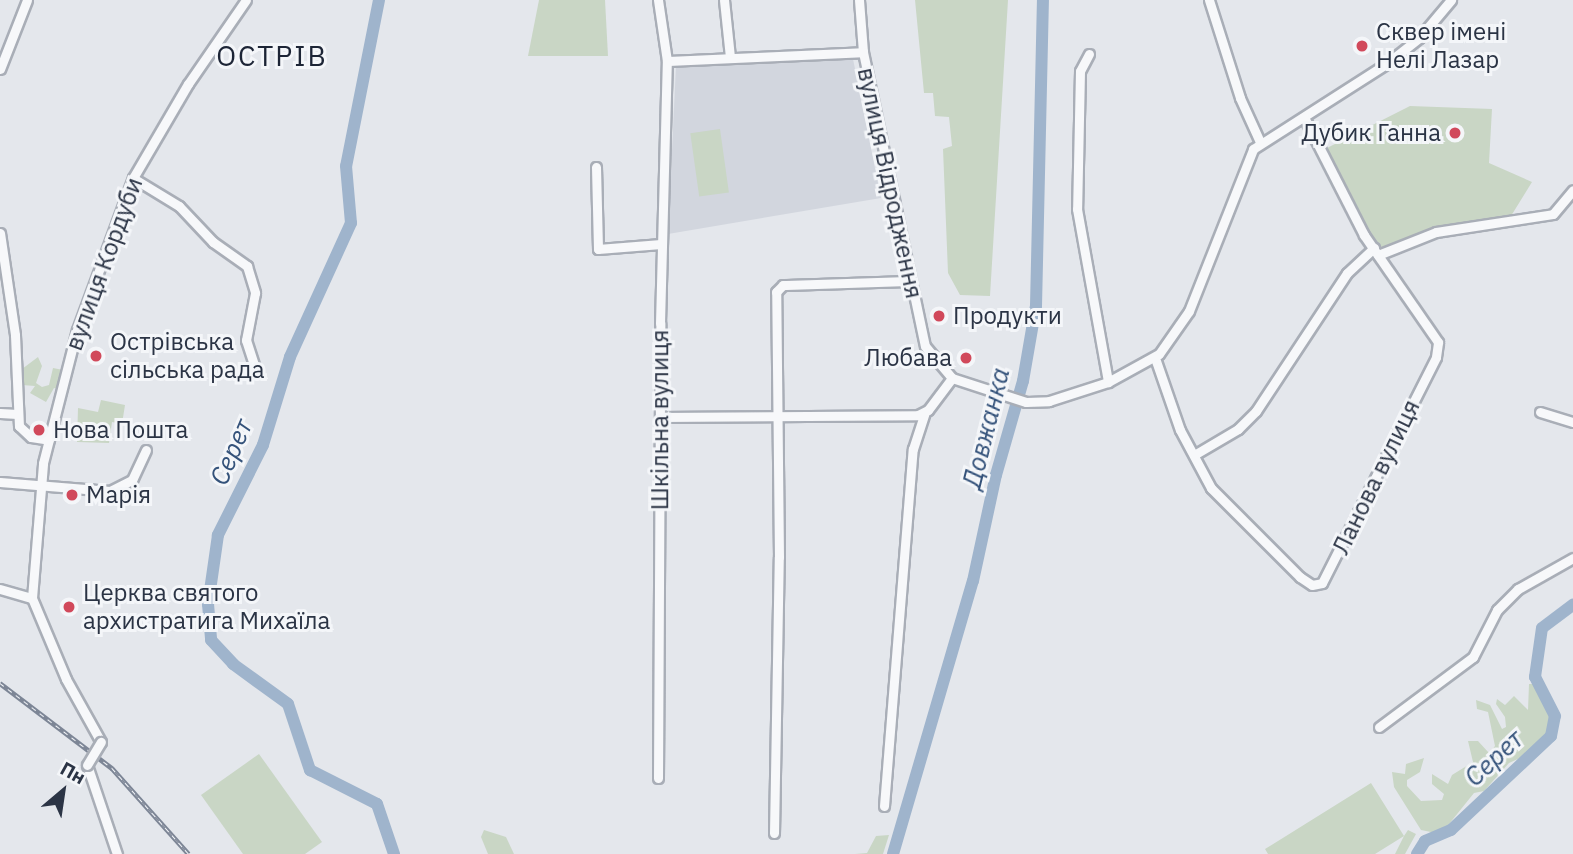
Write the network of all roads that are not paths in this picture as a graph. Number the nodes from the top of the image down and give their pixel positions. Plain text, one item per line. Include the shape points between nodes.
1 (27, 0) edge
2 (246, 0) edge
3 (658, 0) edge
4 (723, 0) edge
5 (859, 0) edge
6 (1209, 0) edge
7 (1451, 0) edge
8 (863, 52) junction
9 (1088, 54) dead end
10 (730, 57) junction
11 (667, 61) junction
12 (0, 69) edge
13 (1304, 117) junction
14 (1260, 142) junction
15 (596, 167) dead end
16 (133, 178) junction
17 (1573, 190) edge
18 (0, 233) edge
19 (661, 244) junction
20 (1376, 252) junction
21 (911, 281) junction
22 (1155, 358) junction
23 (255, 368) dead end
24 (952, 378) junction
25 (1108, 382) junction
26 (1540, 412) dead end
27 (0, 413) edge
28 (925, 413) junction
29 (17, 414) junction
30 (777, 415) junction
31 (660, 417) junction
32 (1573, 422) edge
33 (49, 440) junction
34 (146, 450) dead end
35 (1194, 455) junction
36 (0, 482) edge
37 (41, 486) junction
38 (1573, 558) edge
39 (0, 589) edge
40 (32, 598) junction
41 (1379, 727) dead end
42 (658, 778) dead end
43 (884, 806) dead end
44 (774, 833) dead end
45 (117, 854) edge

1 - 12 street
2 - 16 street, вулиця Кордуби via 188,84
3 - 11 street, Шкільна вулиця
4 - 10 street
5 - 8 street, вулиця Відродження
6 - 14 street via 1240,98
7 - 13 street via 1410,46
8 - 10 street
8 - 21 street, вулиця Відродження
9 - 25 street via 1082,61 1079,82 1077,209
10 - 11 street
11 - 19 street, Шкільна вулиця
13 - 14 street
13 - 20 street, Ланова вулиця
14 - 22 street via 1240,173 1189,311
15 - 19 street via 598,249
16 - 23 street via 179,206 213,242 247,266 255,293 246,340
16 - 33 street, вулиця Кордуби via 77,330
17 - 20 street via 1553,214 1436,232
18 - 29 street via 15,335
19 - 31 street, Шкільна вулиця
20 - 35 street via 1347,273 1256,411 1238,429
20 - 35 street, Ланова вулиця via 1438,342 1436,357 1322,583 1312,585 1300,577 1235,516
21 - 24 street, вулиця Відродження via 925,345
21 - 30 street via 779,288
22 - 25 street
22 - 35 street, Ланова вулиця
24 - 25 street via 1026,402 1049,401
24 - 28 street
26 - 32 street
27 - 29 street
28 - 30 street
28 - 43 street via 913,449
29 - 33 street via 23,432
30 - 31 street
30 - 44 street
31 - 42 street, Шкільна вулиця
33 - 37 street, вулиця Кордуби
34 - 37 street via 140,470 121,489 100,492
36 - 37 street
37 - 40 street, вулиця Кордуби
38 - 41 street via 1518,589 1496,610 1473,657
39 - 40 street
40 - 45 street, bridge via 66,679 101,741 87,765

